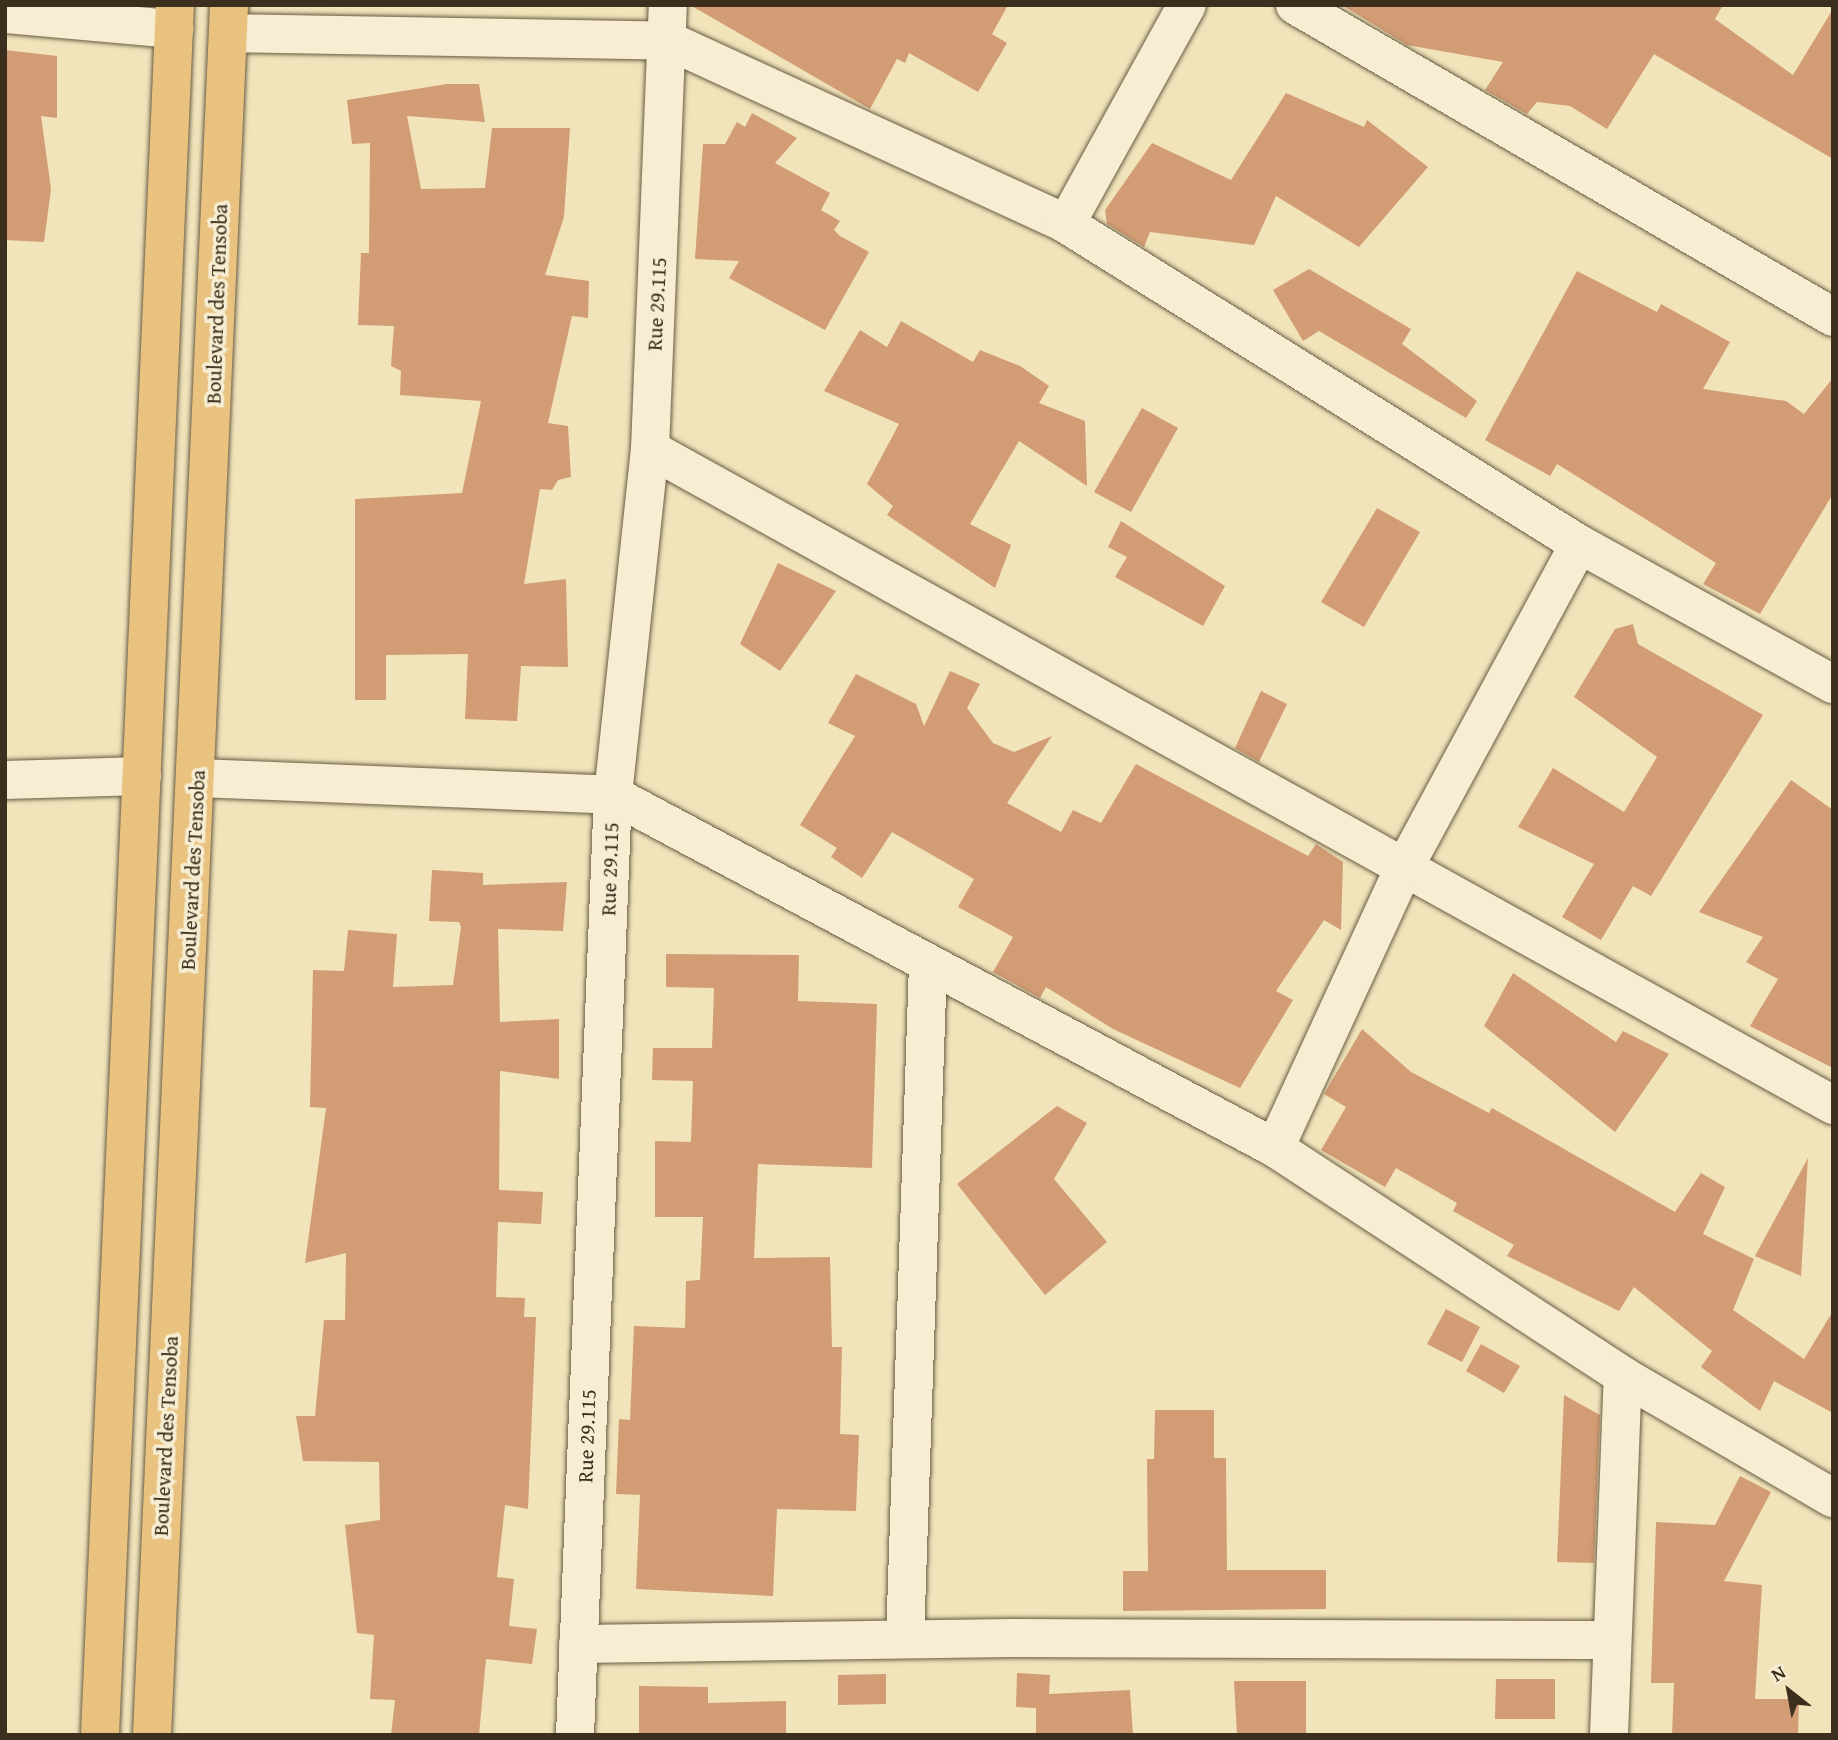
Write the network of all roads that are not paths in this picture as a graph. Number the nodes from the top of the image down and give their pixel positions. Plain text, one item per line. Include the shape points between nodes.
1 (1187, 5) edge
2 (1295, 5) edge
3 (5, 14) edge
4 (174, 17) edge
5 (228, 19) edge
6 (668, 23) edge
7 (1066, 224) junction
8 (1833, 317) edge
9 (650, 449) junction
10 (1579, 544) junction
11 (1833, 684) edge
12 (142, 776) junction
13 (198, 778) junction
14 (5, 780) edge
15 (613, 795) junction
16 (1404, 868) junction
17 (928, 964) junction
18 (1833, 1105) edge
19 (1275, 1149) junction
20 (1623, 1376) junction
21 (1833, 1498) edge
22 (905, 1639) junction
23 (1609, 1640) junction
24 (578, 1644) junction
25 (100, 1735) edge
26 (152, 1735) edge
27 (575, 1735) edge
28 (1609, 1735) edge

1 - 7 street
2 - 8 street
3 - 4 street
4 - 12 main road
5 - 6 street
5 - 13 main road, Boulevard des Tensoba
6 - 7 street
6 - 9 street, Rue 29.115
7 - 10 street
9 - 15 street, Rue 29.115
9 - 16 street
10 - 11 street
10 - 16 street
12 - 14 street
12 - 25 main road
13 - 15 street
13 - 26 main road, Boulevard des Tensoba
15 - 17 street
15 - 24 street, Rue 29.115
16 - 18 street
16 - 19 street
17 - 19 street
17 - 22 street
19 - 20 street
20 - 21 street
20 - 23 street
22 - 23 street
22 - 24 street
23 - 28 street
24 - 27 street, Rue 29.115

